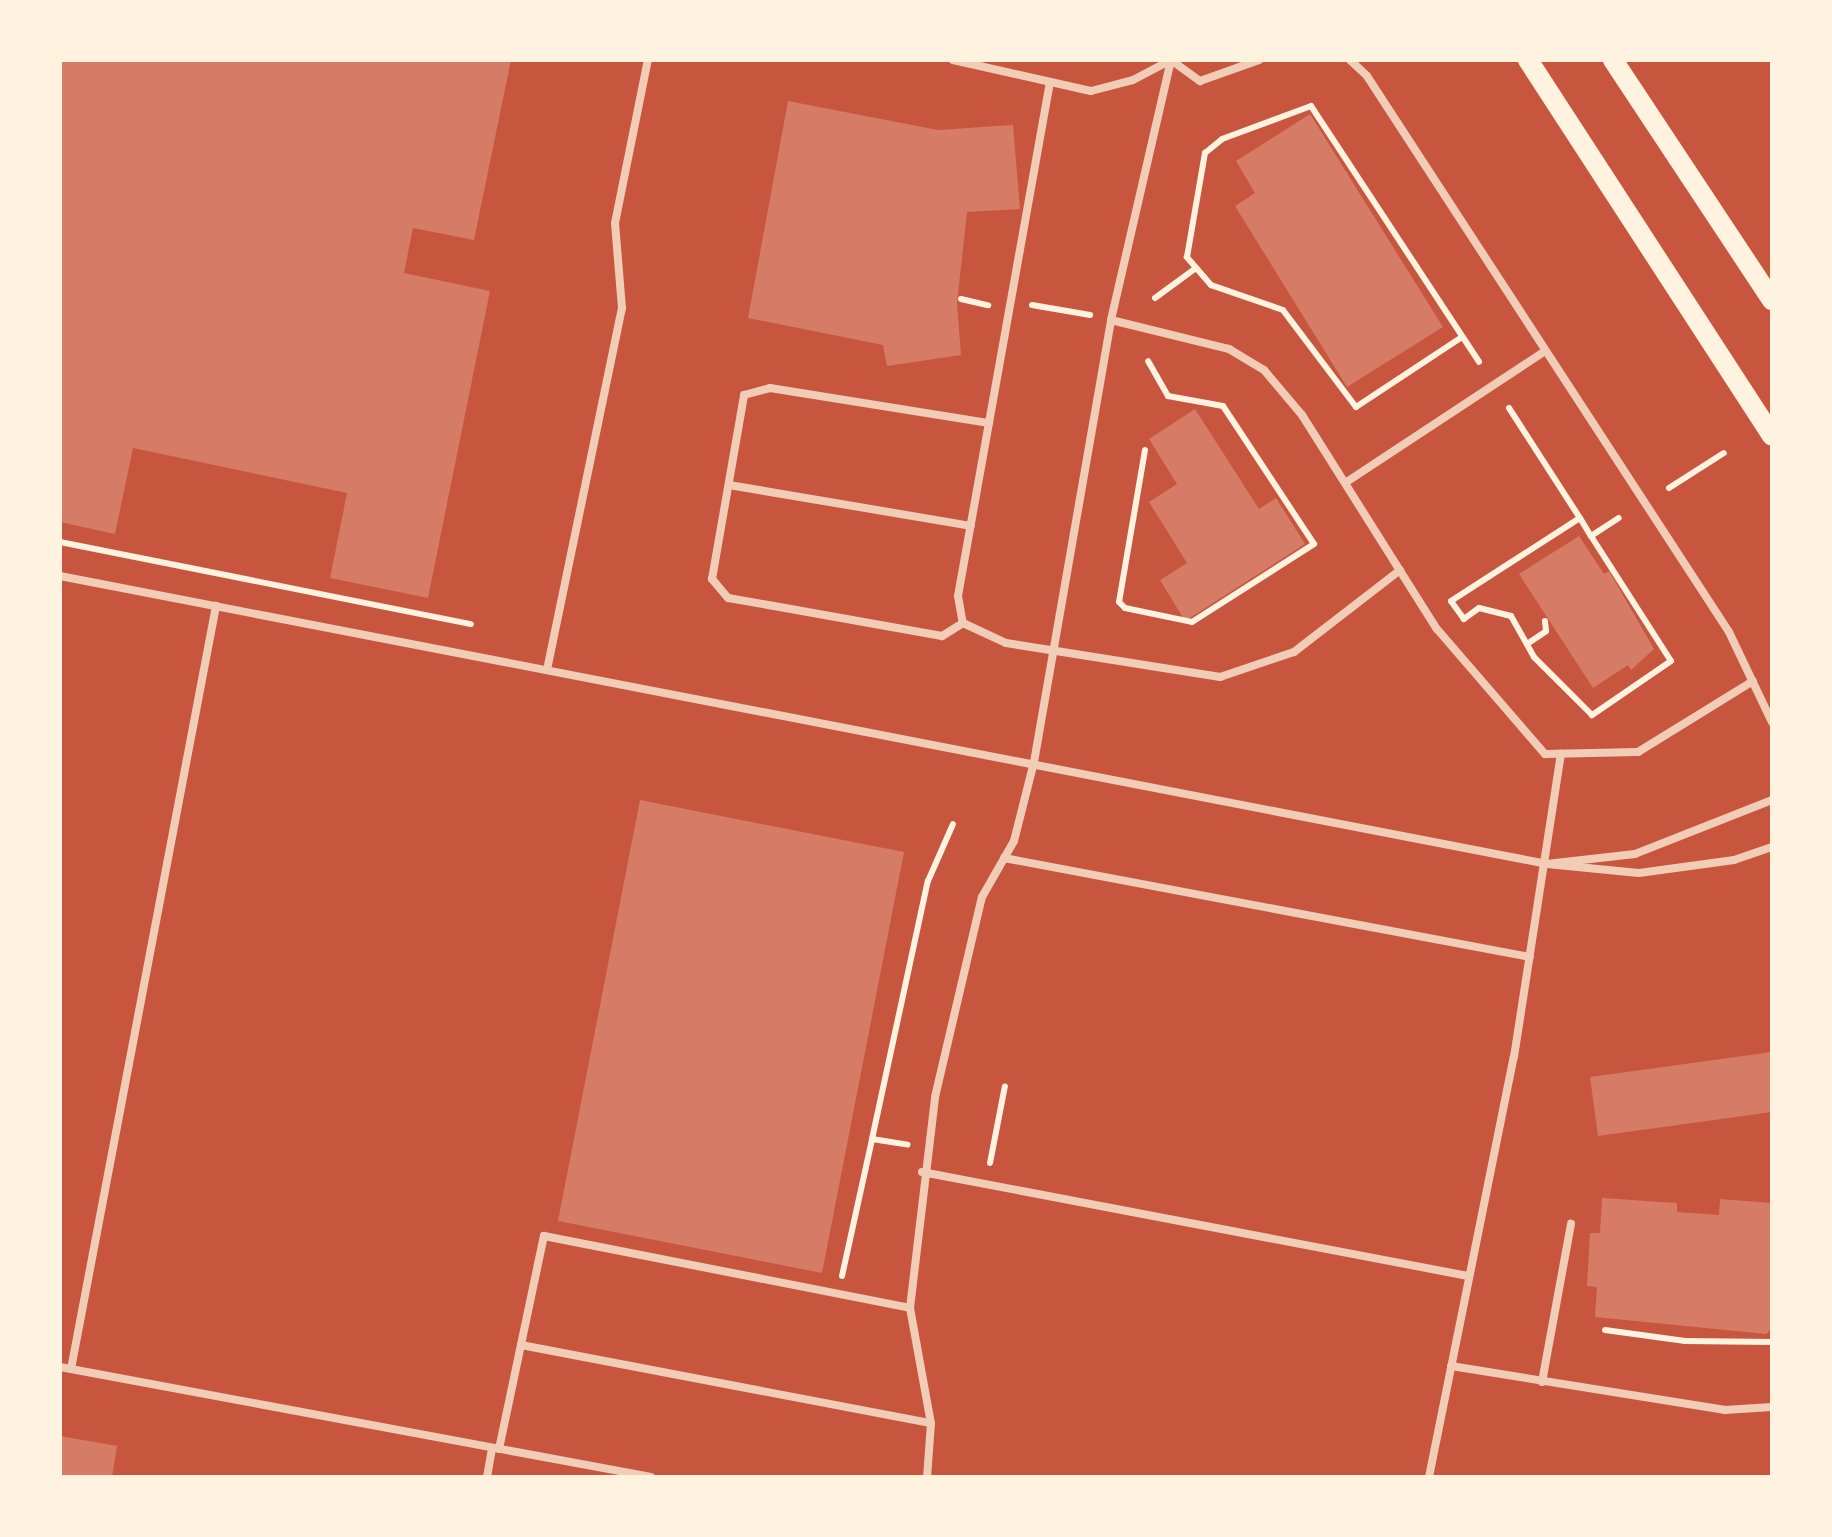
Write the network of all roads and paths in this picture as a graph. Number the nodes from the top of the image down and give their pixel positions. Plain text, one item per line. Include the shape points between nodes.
1 (648, 60) edge
2 (953, 60) edge
3 (1171, 60) edge
4 (1259, 60) edge
5 (1350, 60) edge
6 (1528, 60) edge
7 (1613, 60) edge
8 (1050, 82) junction
9 (1196, 268) junction
10 (1155, 298) dead end
11 (960, 299) dead end
12 (1772, 300) edge
13 (988, 305) dead end
14 (1032, 305) dead end
15 (1090, 315) dead end
16 (1110, 320) junction
17 (1462, 337) junction
18 (1545, 350) junction
19 (1148, 361) dead end
20 (1479, 362) dead end
21 (1508, 408) dead end
22 (989, 423) junction
23 (1772, 436) edge
24 (1145, 450) dead end
25 (1724, 453) dead end
26 (1345, 483) junction
27 (729, 485) junction
28 (1670, 488) dead end
29 (1580, 518) junction
30 (1619, 518) dead end
31 (970, 526) junction
32 (1591, 536) junction
33 (60, 542) edge
34 (1400, 570) junction
35 (60, 576) edge
36 (216, 606) junction
37 (1544, 621) dead end
38 (963, 623) junction
39 (471, 624) dead end
40 (1527, 644) junction
41 (1054, 647) junction
42 (548, 666) junction
43 (1753, 682) junction
44 (1772, 722) edge
45 (1560, 754) junction
46 (1034, 762) junction
47 (1772, 800) edge
48 (952, 824) dead end
49 (1772, 847) edge
50 (1004, 858) junction
51 (1547, 864) junction
52 (1530, 957) junction
53 (1005, 1086) dead end
54 (872, 1139) junction
55 (909, 1145) dead end
56 (990, 1165) dead end
57 (922, 1172) junction
58 (1571, 1224) dead end
59 (1468, 1276) junction
60 (838, 1294) junction
61 (910, 1308) junction
62 (1605, 1330) dead end
63 (1772, 1342) edge
64 (521, 1345) junction
65 (1451, 1366) junction
66 (60, 1367) edge
67 (72, 1370) junction
68 (1542, 1382) junction
69 (1772, 1407) edge
70 (931, 1424) junction
71 (496, 1448) junction
72 (486, 1477) edge
73 (651, 1477) edge
74 (928, 1477) edge
75 (1430, 1477) edge

1 - 42 lane via 615,223 622,308
2 - 8 lane
3 - 4 lane via 1200,81
3 - 8 lane via 1133,80 1090,91
3 - 16 lane
5 - 18 lane
6 - 23 main road
7 - 12 main road
8 - 22 lane
9 - 10 path
9 - 17 path via 1211,285 1283,310 1356,407
9 - 17 path via 1187,257 1205,153 1222,138 1310,106
11 - 13 path
14 - 15 path
16 - 26 lane via 1230,349 1264,370
16 - 41 lane
17 - 20 path
18 - 26 lane
18 - 43 lane via 1729,632
19 - 24 path via 1168,396 1224,406 1314,544 1192,622 1126,608 1119,602
21 - 29 path
22 - 27 lane via 770,388 744,395
22 - 31 lane
25 - 28 path
26 - 34 lane
27 - 31 lane
27 - 38 lane via 712,578 728,598 942,636
29 - 32 path
29 - 40 path via 1451,601 1464,619 1479,608 1511,616
30 - 32 path
31 - 38 lane via 958,596
32 - 40 path via 1671,661 1592,714
33 - 39 path
34 - 41 lane via 1294,652 1220,678
34 - 45 lane via 1437,629 1545,754
35 - 36 lane
36 - 42 lane
36 - 67 lane
37 - 40 path via 1546,631
38 - 41 lane via 1006,643
41 - 46 lane
42 - 46 lane
43 - 44 lane
43 - 45 lane via 1638,752
45 - 51 lane
46 - 50 lane
46 - 51 lane
47 - 51 lane via 1635,854
48 - 54 path via 928,881
49 - 51 lane via 1734,860 1639,873
50 - 52 lane
50 - 57 lane via 982,897
51 - 52 lane
52 - 59 lane
53 - 56 path
54 - 55 path
54 - 60 path
57 - 59 lane
57 - 61 lane
58 - 68 lane
59 - 65 lane
60 - 61 lane
60 - 64 lane via 544,1236
61 - 70 lane
62 - 63 path via 1685,1341
64 - 70 lane
64 - 71 lane
65 - 68 lane
65 - 75 lane
66 - 67 lane
67 - 71 lane
68 - 69 lane via 1725,1410
70 - 74 lane
71 - 72 lane
71 - 73 lane

